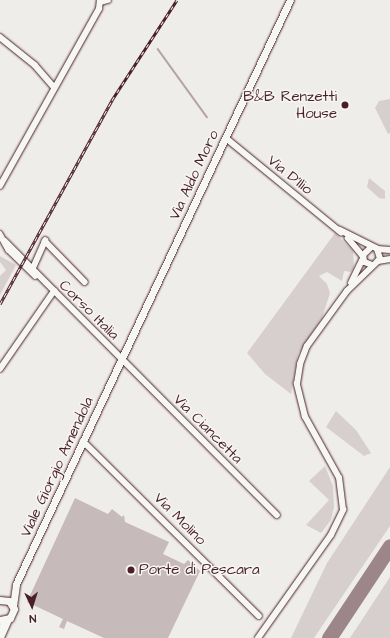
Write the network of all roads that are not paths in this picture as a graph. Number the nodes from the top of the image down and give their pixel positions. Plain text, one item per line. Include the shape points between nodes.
1 (108, 0) edge
2 (290, 0) edge
3 (100, 1) edge
4 (0, 36) edge
5 (54, 87) junction
6 (226, 138) junction
7 (0, 186) edge
8 (339, 230) junction
9 (0, 234) edge
10 (5, 241) junction
11 (374, 248) junction
12 (390, 250) edge
13 (363, 257) junction
14 (390, 260) edge
15 (378, 261) junction
16 (372, 265) junction
17 (33, 268) junction
18 (40, 278) junction
19 (85, 282) dead end
20 (347, 290) junction
21 (54, 291) junction
22 (121, 360) junction
23 (0, 369) edge
24 (83, 441) junction
25 (276, 515) dead end
26 (16, 584) junction
27 (1, 600) edge
28 (13, 606) junction
29 (259, 616) dead end
30 (6, 619) edge
31 (0, 629) edge
32 (1, 638) edge
33 (258, 638) edge

1 - 3 street
2 - 6 main road, Via Aldo Moro
3 - 5 street
4 - 5 street via 35,65
5 - 7 street
6 - 8 street, Via D'Ilio
6 - 22 main road, Via Aldo Moro
8 - 11 street, Via D'Ilio
8 - 13 street, Via D'Ilio
9 - 10 street, Corso Italia
10 - 17 street, Corso Italia
10 - 18 street, Corso Italia via 14,256
11 - 12 street
11 - 13 street
11 - 15 street via 380,254
13 - 16 street, Via D'Ilio
13 - 20 street
14 - 15 street
15 - 16 street
16 - 20 street
17 - 18 street, Corso Italia
17 - 19 street via 45,241
18 - 21 street, Corso Italia
20 - 33 street via 307,346 297,378 304,413 339,478 343,496 342,513 331,535
21 - 22 street, Corso Italia
21 - 23 street
22 - 24 main road, Viale Giorgio Amendola
22 - 25 street, Via Ciancetta
24 - 26 main road, Viale Giorgio Amendola
24 - 29 street, Via Molino
26 - 27 main road, Viale Giorgio Amendola
26 - 28 main road, Viale Giorgio Amendola
27 - 28 main road
28 - 30 main road, Viale Giorgio Amendola
30 - 31 main road
30 - 32 street

